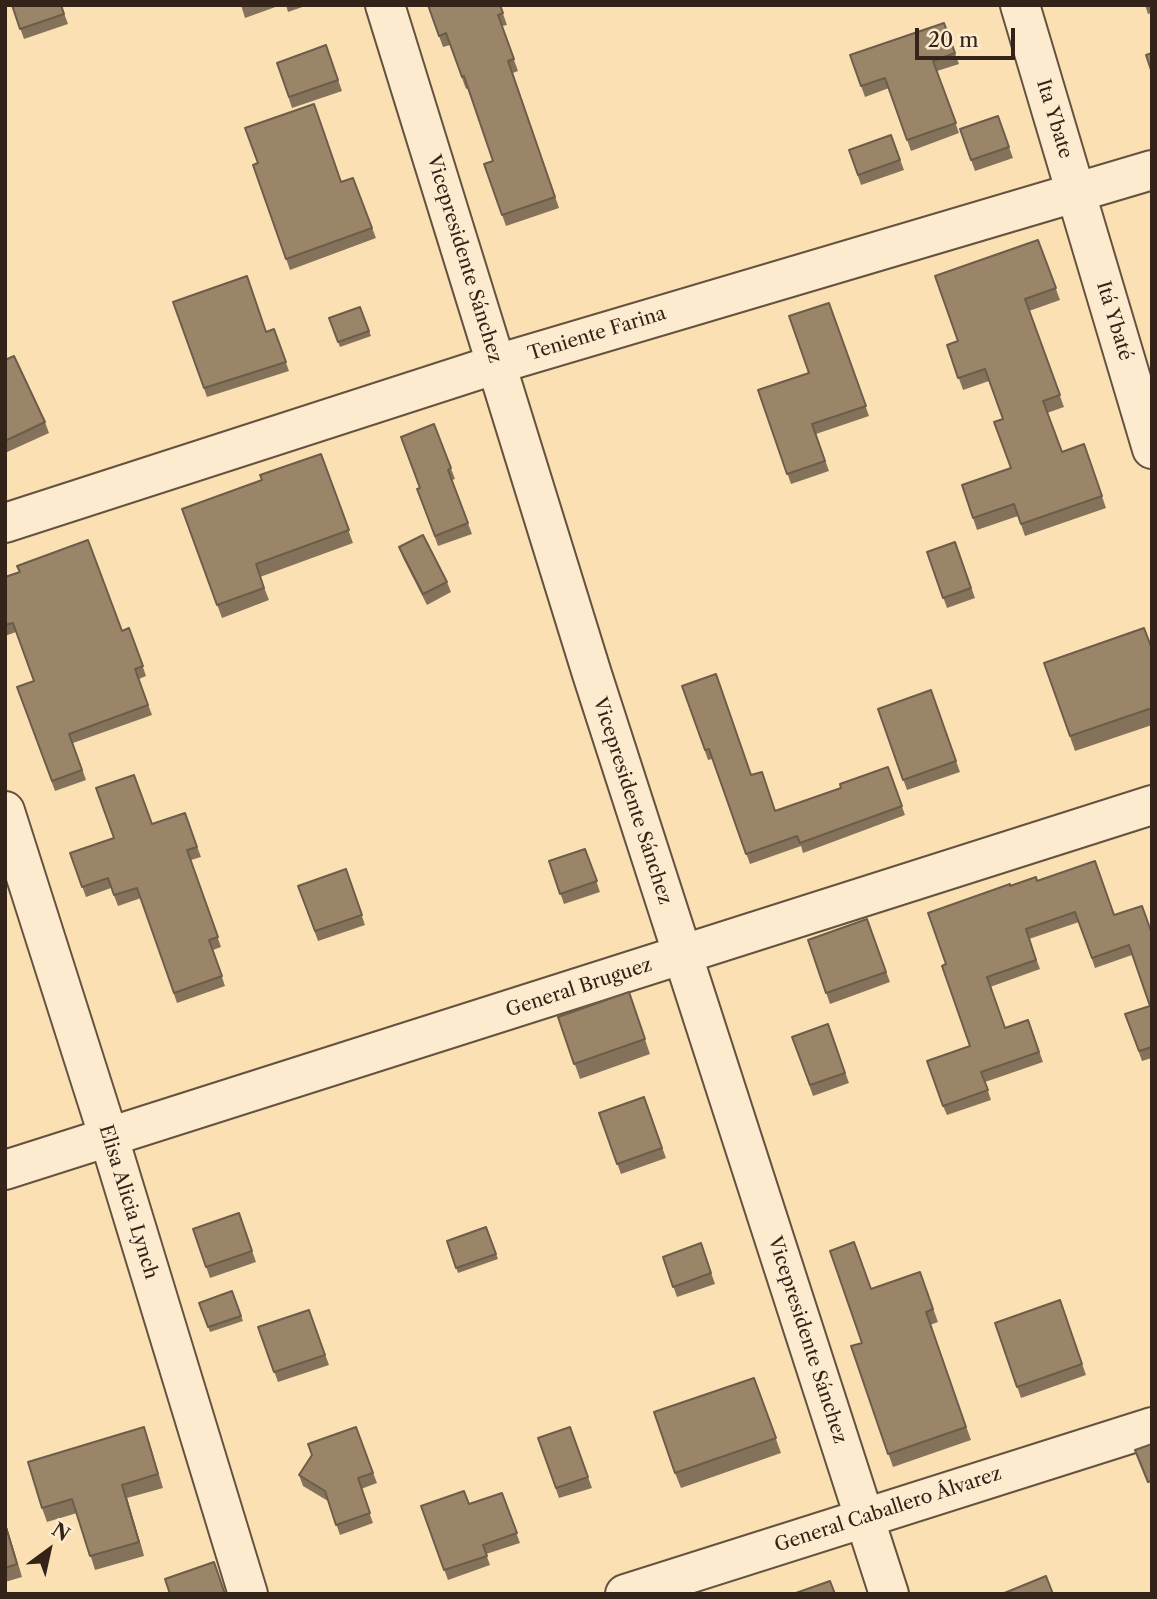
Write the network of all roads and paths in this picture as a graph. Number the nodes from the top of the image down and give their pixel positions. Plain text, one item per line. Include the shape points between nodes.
1 (386, 5) edge
2 (1020, 5) edge
3 (1152, 170) edge
4 (1075, 192) junction
5 (497, 364) junction
6 (1152, 449) edge
7 (5, 523) edge
8 (1152, 805) edge
9 (5, 811) edge
10 (682, 955) junction
11 (109, 1138) junction
12 (5, 1170) edge
13 (1152, 1427) edge
14 (865, 1518) junction
15 (248, 1594) edge
16 (625, 1594) edge
17 (889, 1594) edge

1 - 5 street, Vicepresidente Sánchez
2 - 4 street, Ita Ybate
3 - 4 street, Teniente Farina
4 - 5 street, Teniente Farina
4 - 6 street, Itá Ybaté
5 - 7 street, Teniente Farina
5 - 10 street, Vicepresidente Sánchez
8 - 10 street, General Bruguez
9 - 11 street, Elisa Alicia Lynch
10 - 11 street, General Bruguez
10 - 14 street, Vicepresidente Sánchez
11 - 12 street, General Bruguez
11 - 15 street, Elisa Alicia Lynch
13 - 14 street, General Caballero Álvarez
14 - 16 street, General Caballero Álvarez
14 - 17 street, Vicepresidente Sánchez

